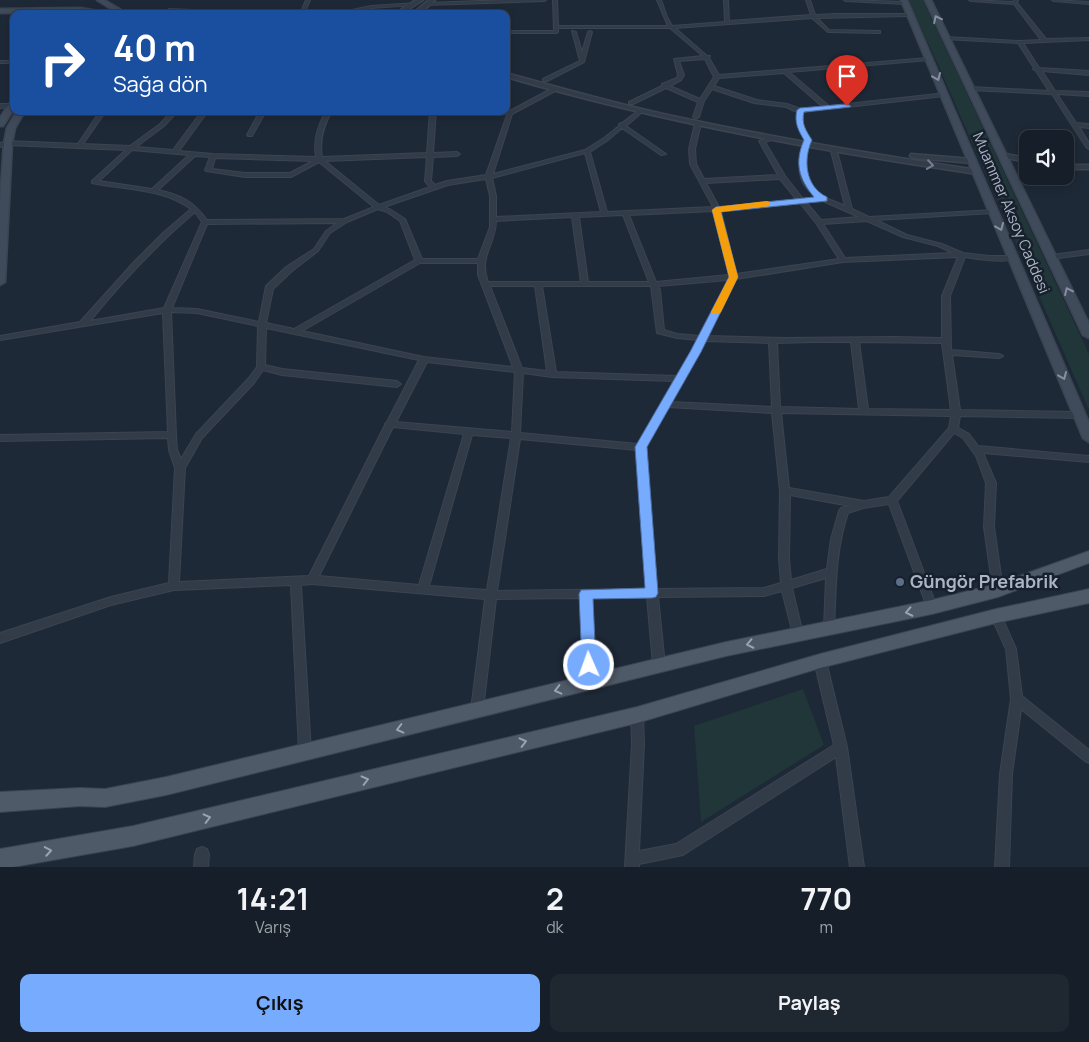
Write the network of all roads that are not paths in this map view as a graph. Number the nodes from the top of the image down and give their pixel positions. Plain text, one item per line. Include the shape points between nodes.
1 (81, 0) edge
2 (100, 0) edge
3 (544, 0) edge
4 (554, 0) edge
5 (659, 0) edge
6 (726, 0) edge
7 (808, 0) edge
8 (846, 0) edge
9 (928, 0) edge
10 (971, 0) edge
11 (1054, 0) edge
12 (905, 1) edge
13 (1015, 1) edge
14 (67, 2) dead end
15 (174, 2) dead end
16 (400, 2) edge
17 (417, 2) edge
18 (429, 2) edge
19 (1089, 3) edge
20 (41, 10) edge
21 (72, 10) edge
22 (116, 10) edge
23 (169, 10) edge
24 (356, 10) edge
25 (404, 10) edge
26 (910, 15) junction
27 (813, 16) junction
28 (727, 23) junction
29 (673, 29) junction
30 (556, 30) junction
31 (510, 32) edge
32 (574, 32) junction
33 (590, 32) junction
34 (878, 32) dead end
35 (946, 38) junction
36 (1089, 39) edge
37 (1045, 41) junction
38 (1020, 42) junction
39 (708, 57) junction
40 (929, 59) junction
41 (582, 62) junction
42 (510, 69) edge
43 (1036, 69) junction
44 (786, 72) junction
45 (1089, 73) edge
46 (510, 76) edge
47 (717, 77) junction
48 (545, 80) junction
49 (664, 85) junction
50 (710, 87) junction
51 (971, 88) junction
52 (553, 90) junction
53 (944, 94) junction
54 (1054, 94) junction
55 (1089, 94) edge
56 (701, 100) junction
57 (631, 103) junction
58 (828, 108) junction
59 (10, 109) edge
60 (800, 110) junction
61 (510, 112) edge
62 (640, 112) junction
63 (19, 115) edge
64 (100, 115) edge
65 (171, 115) edge
66 (202, 115) edge
67 (261, 115) edge
68 (327, 115) edge
69 (433, 115) edge
70 (506, 115) edge
71 (697, 120) junction
72 (0, 124) edge
73 (621, 125) junction
74 (1074, 125) junction
75 (1089, 126) edge
76 (250, 135) dead end
77 (772, 138) junction
78 (807, 142) junction
79 (4, 144) edge
80 (80, 145) junction
81 (1089, 147) edge
82 (132, 148) junction
83 (587, 150) junction
84 (834, 151) junction
85 (175, 152) junction
86 (194, 154) junction
87 (458, 154) dead end
88 (663, 154) dead end
89 (430, 155) junction
90 (1003, 155) junction
91 (213, 156) junction
92 (1019, 158) edge
93 (319, 159) junction
94 (972, 160) junction
95 (1074, 160) edge
96 (1089, 160) edge
97 (1074, 167) edge
98 (1089, 167) edge
99 (1019, 168) edge
100 (1010, 169) junction
101 (977, 172) junction
102 (489, 176) junction
103 (782, 177) junction
104 (702, 181) junction
105 (434, 188) junction
106 (153, 191) junction
107 (824, 199) junction
108 (800, 201) junction
109 (378, 207) junction
110 (195, 209) junction
111 (716, 210) junction
112 (849, 210) junction
113 (993, 211) junction
114 (604, 213) junction
115 (625, 213) junction
116 (575, 215) junction
117 (867, 218) junction
118 (493, 219) junction
119 (345, 221) junction
120 (206, 222) junction
121 (819, 222) junction
122 (1089, 252) edge
123 (962, 255) junction
124 (1052, 257) junction
125 (1013, 258) junction
126 (843, 260) junction
127 (419, 261) junction
128 (481, 261) junction
129 (734, 277) junction
130 (0, 282) edge
131 (486, 284) junction
132 (653, 284) junction
133 (538, 285) junction
134 (585, 285) junction
135 (167, 310) junction
136 (82, 324) junction
137 (262, 324) junction
138 (296, 331) junction
139 (1089, 336) edge
140 (0, 338) edge
141 (703, 338) junction
142 (855, 340) junction
143 (773, 341) junction
144 (946, 341) junction
145 (947, 352) junction
146 (999, 356) dead end
147 (424, 359) junction
148 (261, 368) junction
149 (520, 371) junction
150 (552, 374) junction
151 (681, 379) junction
152 (397, 384) dead end
153 (665, 404) junction
154 (776, 410) junction
155 (864, 411) junction
156 (956, 413) junction
157 (1080, 415) junction
158 (389, 424) junction
159 (953, 429) junction
160 (469, 431) junction
161 (172, 435) junction
162 (516, 435) junction
163 (0, 438) edge
164 (1089, 438) edge
165 (641, 447) junction
166 (976, 449) junction
167 (1089, 459) edge
168 (180, 468) junction
169 (785, 492) junction
170 (892, 500) junction
171 (863, 505) junction
172 (1089, 557) edge
173 (831, 572) junction
174 (312, 580) junction
175 (296, 581) junction
176 (786, 585) junction
177 (174, 586) junction
178 (423, 589) junction
179 (998, 590) junction
180 (652, 593) junction
181 (586, 594) junction
182 (490, 595) junction
183 (1089, 596) edge
184 (932, 607) junction
185 (996, 616) junction
186 (829, 628) junction
187 (798, 634) junction
188 (0, 638) edge
189 (820, 661) junction
190 (660, 665) junction
191 (590, 682) junction
192 (1017, 699) junction
193 (478, 710) junction
194 (637, 715) junction
195 (842, 747) junction
196 (304, 752) junction
197 (1089, 757) edge
198 (0, 802) edge
199 (0, 859) edge
200 (632, 863) edge
201 (857, 867) edge
202 (1002, 867) edge

1 - 21 main road
2 - 22 main road
3 - 18 street
4 - 30 street
5 - 29 street
6 - 28 street
7 - 27 street
8 - 12 street
35 -> 9 main road, Muammer Aksoy Caddesi
10 - 13 street
11 - 19 street
12 - 26 main road, Muammer Aksoy Caddesi
13 - 37 street
14 - 20 main road
15 - 23 street
16 - 17 street
16 - 24 street
17 - 25 street
26 - 27 street
26 - 40 main road, Muammer Aksoy Caddesi
27 - 28 street
27 - 34 street via 828,30
28 - 29 street
29 - 30 street
29 - 33 street
29 - 39 street
30 - 31 street
30 - 32 street
32 - 33 street
32 - 41 street
33 - 41 street
35 - 38 street
35 - 51 main road, Muammer Aksoy Caddesi
36 - 37 street
37 - 38 street
38 - 43 street
39 - 47 street
39 - 49 street via 676,60 681,74 679,79
40 - 44 street
40 -> 53 main road, Muammer Aksoy Caddesi
41 - 48 street
42 - 48 street
43 - 45 street
43 - 54 street
44 - 47 street
44 - 58 street
46 - 52 street
47 - 50 street
48 - 57 street
49 - 56 street
49 - 57 street
50 - 56 street
50 - 60 street via 756,102
51 - 54 street
51 - 90 main road, Muammer Aksoy Caddesi
52 - 61 street
52 - 62 street
53 - 58 street
53 - 94 main road, Muammer Aksoy Caddesi
54 - 55 street
54 - 74 street
56 - 71 street
57 - 71 street
58 - 60 street
59 - 72 main road
60 - 78 street via 799,119
62 - 71 street
62 - 73 street
63 - 79 main road
64 - 80 street
65 - 82 street
66 - 85 street
67 - 76 street
68 - 93 street via 316,144
69 - 89 street
70 - 102 street
71 - 77 street
71 - 78 street
71 - 104 street via 693,164
73 - 83 street
73 - 88 street
74 - 75 street
74 - 81 street
77 - 78 street
77 - 103 street via 762,141
78 - 84 street
78 - 94 street via 909,156
78 - 107 street via 803,166 806,182
79 - 80 street
79 - 130 main road
80 - 82 street
82 - 85 street
82 - 106 street via 94,182
83 - 102 street
83 - 114 street
84 -> 101 street
84 - 112 street
85 - 86 street
86 - 91 street
86 - 106 street
87 - 89 street
89 - 93 street
89 - 105 street via 428,181
90 - 92 street
90 - 100 main road, Muammer Aksoy Caddesi
91 - 93 street
91 - 93 street via 208,170 244,175 291,175
93 - 109 street
94 - 101 main road, Muammer Aksoy Caddesi
95 - 96 street
97 - 98 street
99 - 100 street
100 - 124 main road, Muammer Aksoy Caddesi
101 - 113 main road, Muammer Aksoy Caddesi
102 - 105 street
102 - 118 street
103 - 104 street
103 - 108 street
104 - 111 street
105 - 109 street
106 - 110 street
107 - 108 street
107 - 112 street
108 - 111 street
108 - 121 street
109 - 119 street
109 - 127 street via 403,220
110 - 120 street
110 - 136 street via 165,235
111 - 115 street
111 - 129 street
112 - 117 street
113 - 117 street
113 -> 125 main road, Muammer Aksoy Caddesi
114 - 115 street
114 - 116 street
115 - 132 street
116 - 118 street
116 - 134 street
117 - 121 street
117 - 123 street via 905,236 940,245
118 - 128 street
119 - 120 street
119 - 137 street via 328,232 316,250 269,288
120 - 135 street
121 - 126 street
122 - 124 street
123 - 125 street
123 - 126 street
123 - 144 street via 946,296
139 -> 124 main road, Muammer Aksoy Caddesi
125 -> 157 main road, Muammer Aksoy Caddesi
126 - 129 street
127 - 128 street
127 - 138 street
128 - 131 street
129 - 132 street
129 - 141 street
131 - 133 street
131 - 149 street
132 - 134 street
132 - 141 street via 660,331
133 - 134 street
133 - 150 street
135 - 136 street
135 - 137 street via 196,311
135 - 161 street
136 - 140 street
137 - 138 street
137 - 148 street
138 - 147 street
141 - 143 street
141 - 151 street
142 - 143 street
142 - 144 street via 909,338
142 - 155 street
143 - 154 street
144 - 145 street
145 - 146 street
145 - 156 street
147 - 149 street
147 - 158 street
148 - 152 street
148 - 168 street via 199,436
149 - 150 street
149 - 162 street
150 - 151 street
151 - 153 street
153 - 154 street
153 - 165 street
154 - 155 street
154 - 169 street
155 - 156 street
156 - 157 street
156 - 159 street
157 - 164 main road, Muammer Aksoy Caddesi
158 - 160 street
158 - 174 street
159 - 166 street via 966,436
159 - 170 street
160 - 162 street
160 - 178 street
161 - 163 street
161 - 168 street via 173,450
162 - 165 street
162 - 182 street
165 - 180 street
166 - 167 street
166 - 179 street via 991,482 989,527
168 - 177 street
169 - 171 street
169 - 176 street
170 - 171 street
170 - 184 street
171 - 173 street via 844,511 837,529
172 - 179 main road
173 - 176 street
173 - 186 street
174 - 175 street
174 - 178 street
175 - 177 street
175 - 196 street
176 - 180 street via 764,592
176 - 187 street
177 - 188 street via 111,601
178 - 182 street
179 - 184 main road
180 - 181 street
180 - 190 street
181 - 182 street
181 - 191 street
182 - 193 street
183 - 185 main road
184 -> 186 main road
185 - 189 main road
185 - 192 street via 1011,649
186 - 187 main road
187 -> 190 main road
189 - 194 main road
189 - 195 street
190 - 191 main road
191 -> 193 main road
192 - 197 street
192 - 202 street via 1006,774
193 -> 196 main road
199 -> 194 main road via 133,836
194 - 200 street
195 - 200 street via 678,850
195 - 201 street
196 - 198 main road via 106,798

